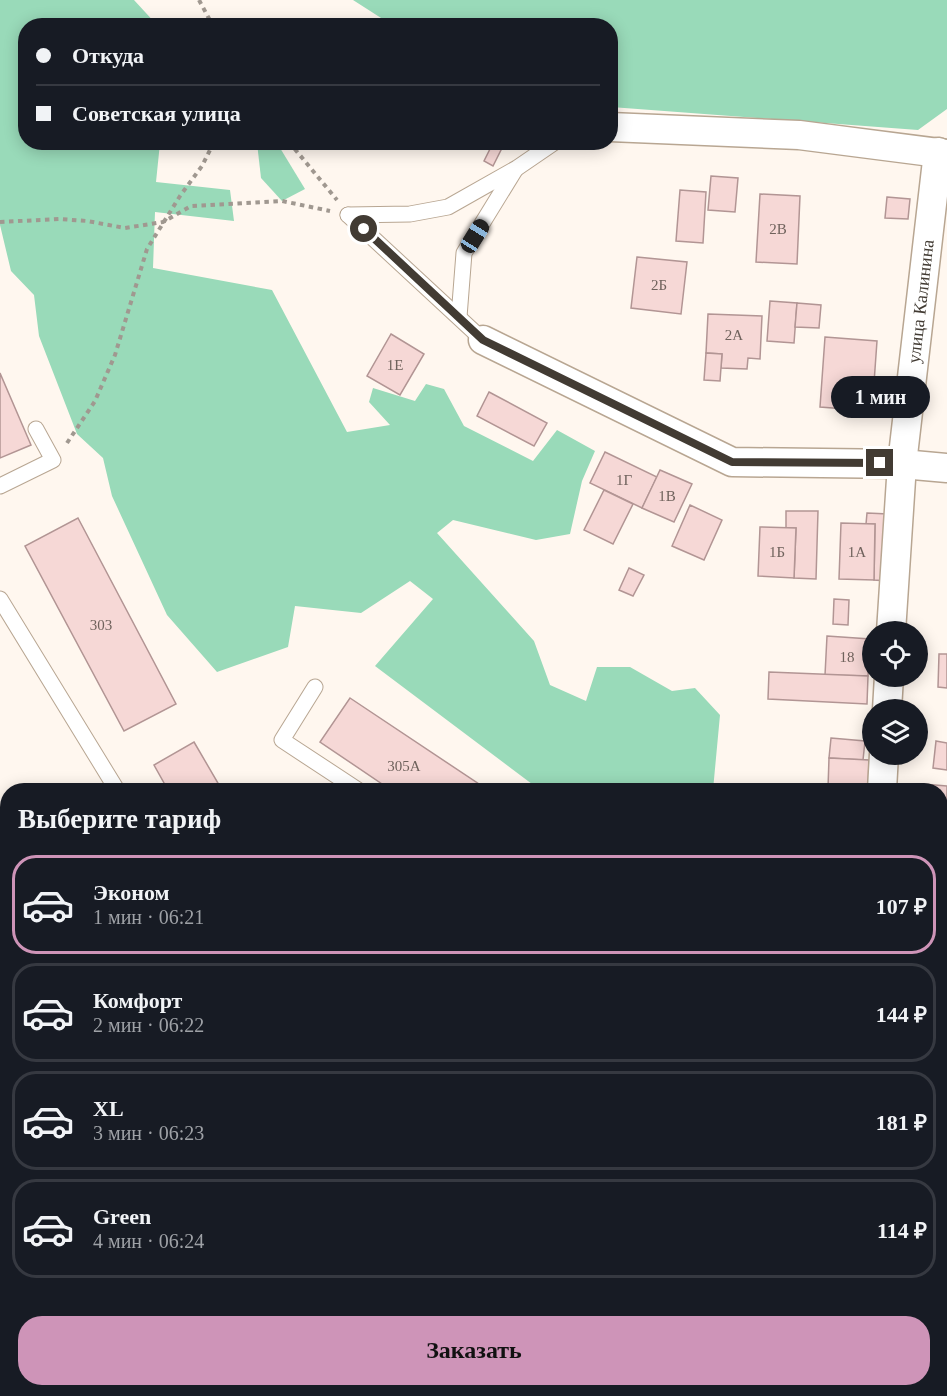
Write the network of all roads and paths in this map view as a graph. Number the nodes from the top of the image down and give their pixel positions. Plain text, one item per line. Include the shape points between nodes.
1 (199, 0) edge
2 (209, 18) edge
3 (618, 127) edge
4 (210, 150) edge
5 (295, 150) edge
6 (543, 150) edge
7 (943, 153) edge
8 (516, 168) junction
9 (348, 215) junction
10 (0, 222) edge
11 (163, 222) junction
12 (459, 317) junction
13 (483, 340) joint
14 (36, 429) dead end
15 (53, 460) junction
16 (902, 464) junction
17 (947, 468) edge
18 (0, 486) edge
19 (0, 599) edge
20 (892, 621) edge
21 (315, 687) dead end
22 (883, 765) edge
23 (113, 783) edge
24 (347, 783) edge
25 (882, 783) edge

1 - 2 path
3 - 7 street via 800,135
4 - 11 path
5 - 9 path
6 - 8 lane
7 - 16 street, улица Калинина
8 - 9 lane via 448,207 410,214
8 - 12 lane via 464,253
9 - 11 path via 282,201 191,206
9 - 12 lane
10 - 11 path via 60,219 125,228
11 - 15 path via 147,249 115,355 94,401
12 - 13 lane
13 - 16 street via 732,462
14 - 15 lane
15 - 18 lane
16 - 17 street
16 - 20 street, улица Калинина
19 - 23 lane
21 - 24 lane via 282,740
22 - 25 street

